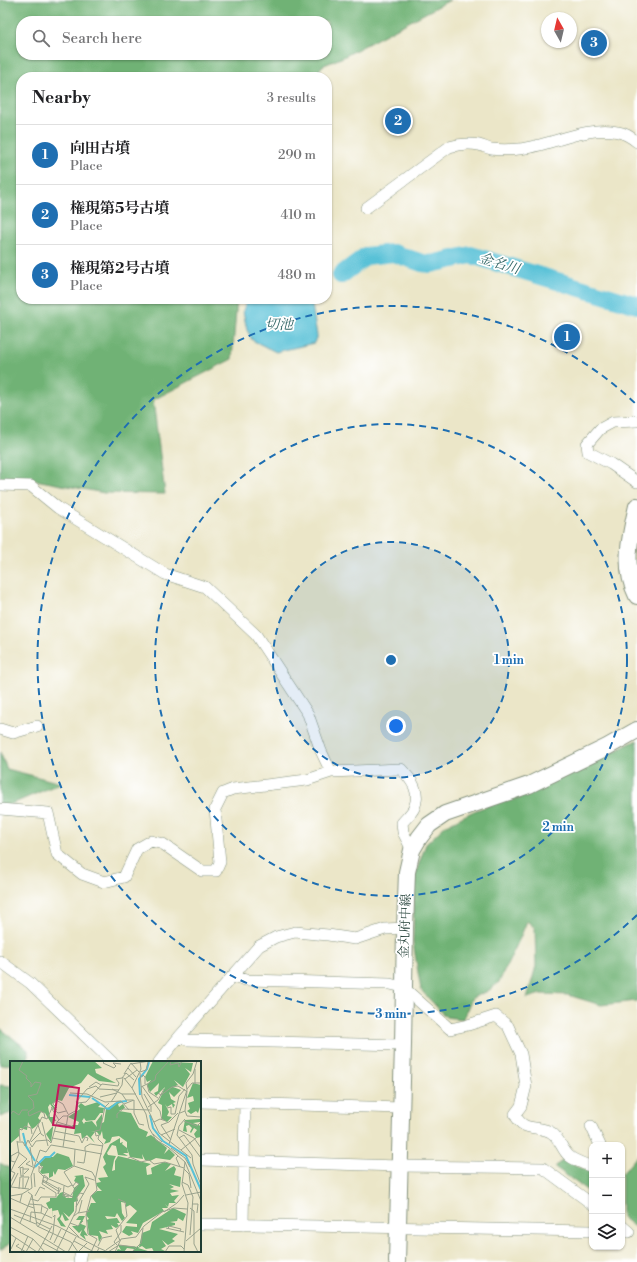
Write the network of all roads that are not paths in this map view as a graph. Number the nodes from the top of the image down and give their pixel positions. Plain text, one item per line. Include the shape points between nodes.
1 (636, 140) edge
2 (366, 208) dead end
3 (637, 421) edge
4 (637, 482) edge
5 (0, 485) edge
6 (637, 506) edge
7 (637, 596) edge
8 (37, 726) dead end
9 (0, 729) edge
10 (637, 730) edge
11 (331, 772) junction
12 (0, 809) edge
13 (412, 850) junction
14 (405, 928) junction
15 (0, 960) edge
16 (232, 976) junction
17 (403, 987) junction
18 (180, 1037) junction
19 (403, 1045) junction
20 (111, 1061) edge
21 (160, 1061) edge
22 (201, 1102) edge
23 (245, 1104) junction
24 (401, 1108) junction
25 (591, 1126) dead end
26 (599, 1142) edge
27 (201, 1160) edge
28 (244, 1161) junction
29 (399, 1166) junction
30 (589, 1166) edge
31 (589, 1202) edge
32 (201, 1224) edge
33 (243, 1225) junction
34 (397, 1228) junction
35 (589, 1231) edge
36 (81, 1252) edge
37 (79, 1262) edge
38 (397, 1262) edge

1 - 2 street via 618,132 605,131 577,134 519,149 492,149 462,144 449,147
3 - 4 street via 613,422 600,429 587,444 588,452
5 - 11 street via 31,486 58,508 165,574 205,587 256,635 308,714
6 - 7 main road via 628,559
8 - 9 street via 13,732
10 - 13 main road, 金丸府中線 via 529,785 445,814 429,825
11 - 12 street via 307,780 223,792 216,809 220,862 216,871 202,871 163,844 151,841 137,849 124,877 104,882 82,874 57,854 48,813
11 - 13 street via 401,769 412,779 417,798 414,809 402,823 403,832
13 - 14 main road, 金丸府中線 via 407,872
14 - 16 street via 386,930 355,939 295,932 276,937 259,946
14 - 17 main road, 金丸府中線
15 - 20 street via 30,983
16 - 17 street via 246,980 390,984
16 - 18 street
17 - 19 main road, 金丸府中線
17 - 30 street via 450,1029 496,1016 508,1026 521,1054 526,1086 521,1106 515,1114 517,1121 551,1132 569,1156
18 - 19 street via 187,1040
18 - 21 street
19 - 24 main road, 金丸府中線
22 - 23 street
23 - 24 street
23 - 28 street
24 - 29 main road, 金丸府中線
25 - 26 street
27 - 28 street
28 - 29 street
28 - 33 street
29 - 31 street via 543,1168
29 - 34 main road, 金丸府中線
32 - 33 street
33 - 34 street
34 - 35 street
34 - 38 main road, 金丸府中線
36 - 37 street

